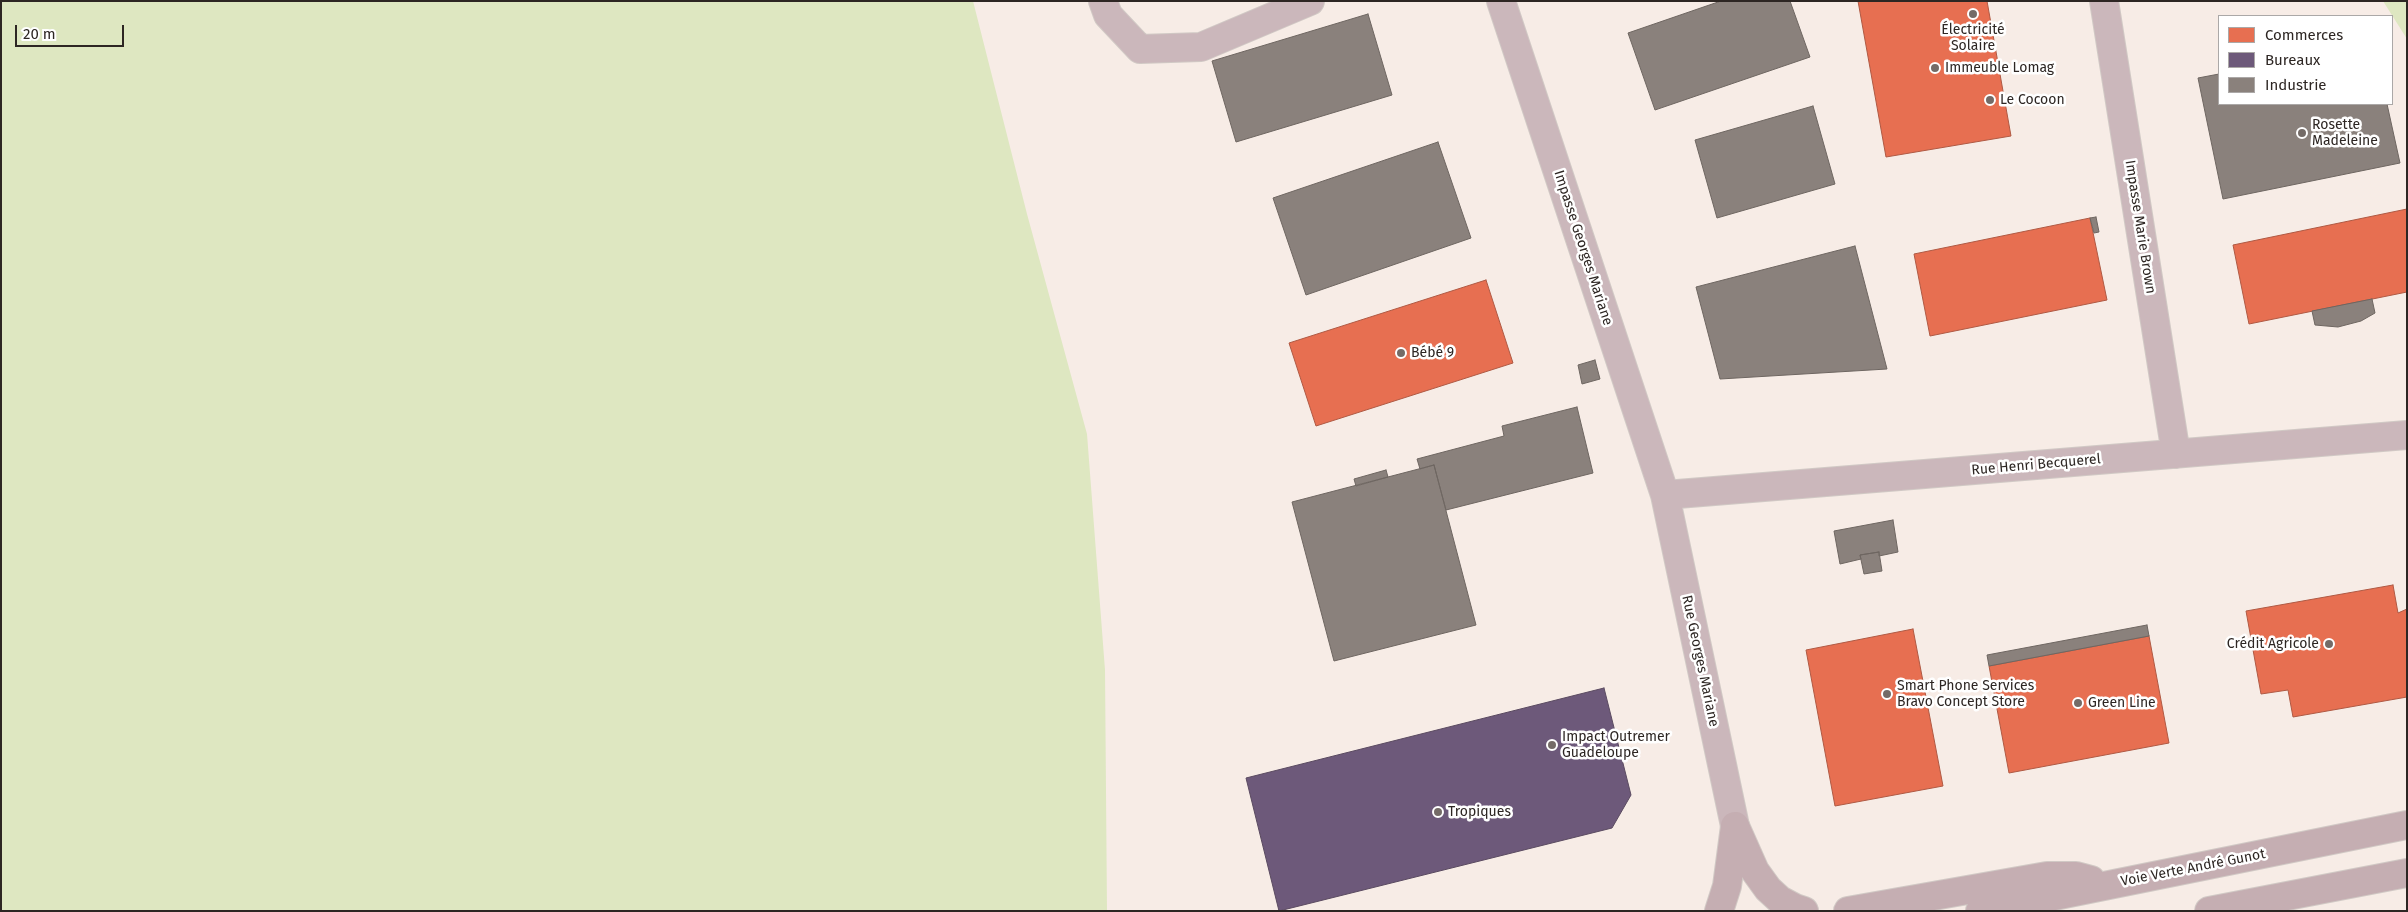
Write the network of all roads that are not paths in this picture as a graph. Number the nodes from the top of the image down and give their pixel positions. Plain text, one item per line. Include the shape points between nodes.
1 (1103, 1) edge
2 (1310, 1) edge
3 (1501, 1) edge
4 (2104, 1) edge
5 (2407, 436) edge
6 (2176, 454) junction
7 (1665, 495) junction
8 (2407, 816) edge
9 (2407, 825) edge
10 (1735, 826) junction
11 (2377, 831) junction
12 (2407, 874) edge
13 (2112, 885) junction
14 (1720, 911) edge
15 (1804, 911) edge
16 (1848, 911) edge
17 (1980, 911) edge
18 (2209, 911) edge

1 - 2 street via 1108,15 1140,48 1201,47
3 - 7 street, Impasse Georges Mariane
4 - 6 street, Impasse Marie Brown
5 - 6 street, Rue Henri Becquerel
6 - 7 street, Rue Henri Becquerel
7 - 10 street, Rue Georges Mariane
8 - 11 street
9 - 11 main road, Voie Verte André Gunot
10 - 14 main road via 1727,886
10 - 15 main road via 1755,872 1780,900
11 - 13 main road, Voie Verte André Gunot
12 - 18 main road
13 - 16 main road via 2076,876 2047,876
13 - 17 main road, Voie Verte André Gunot

